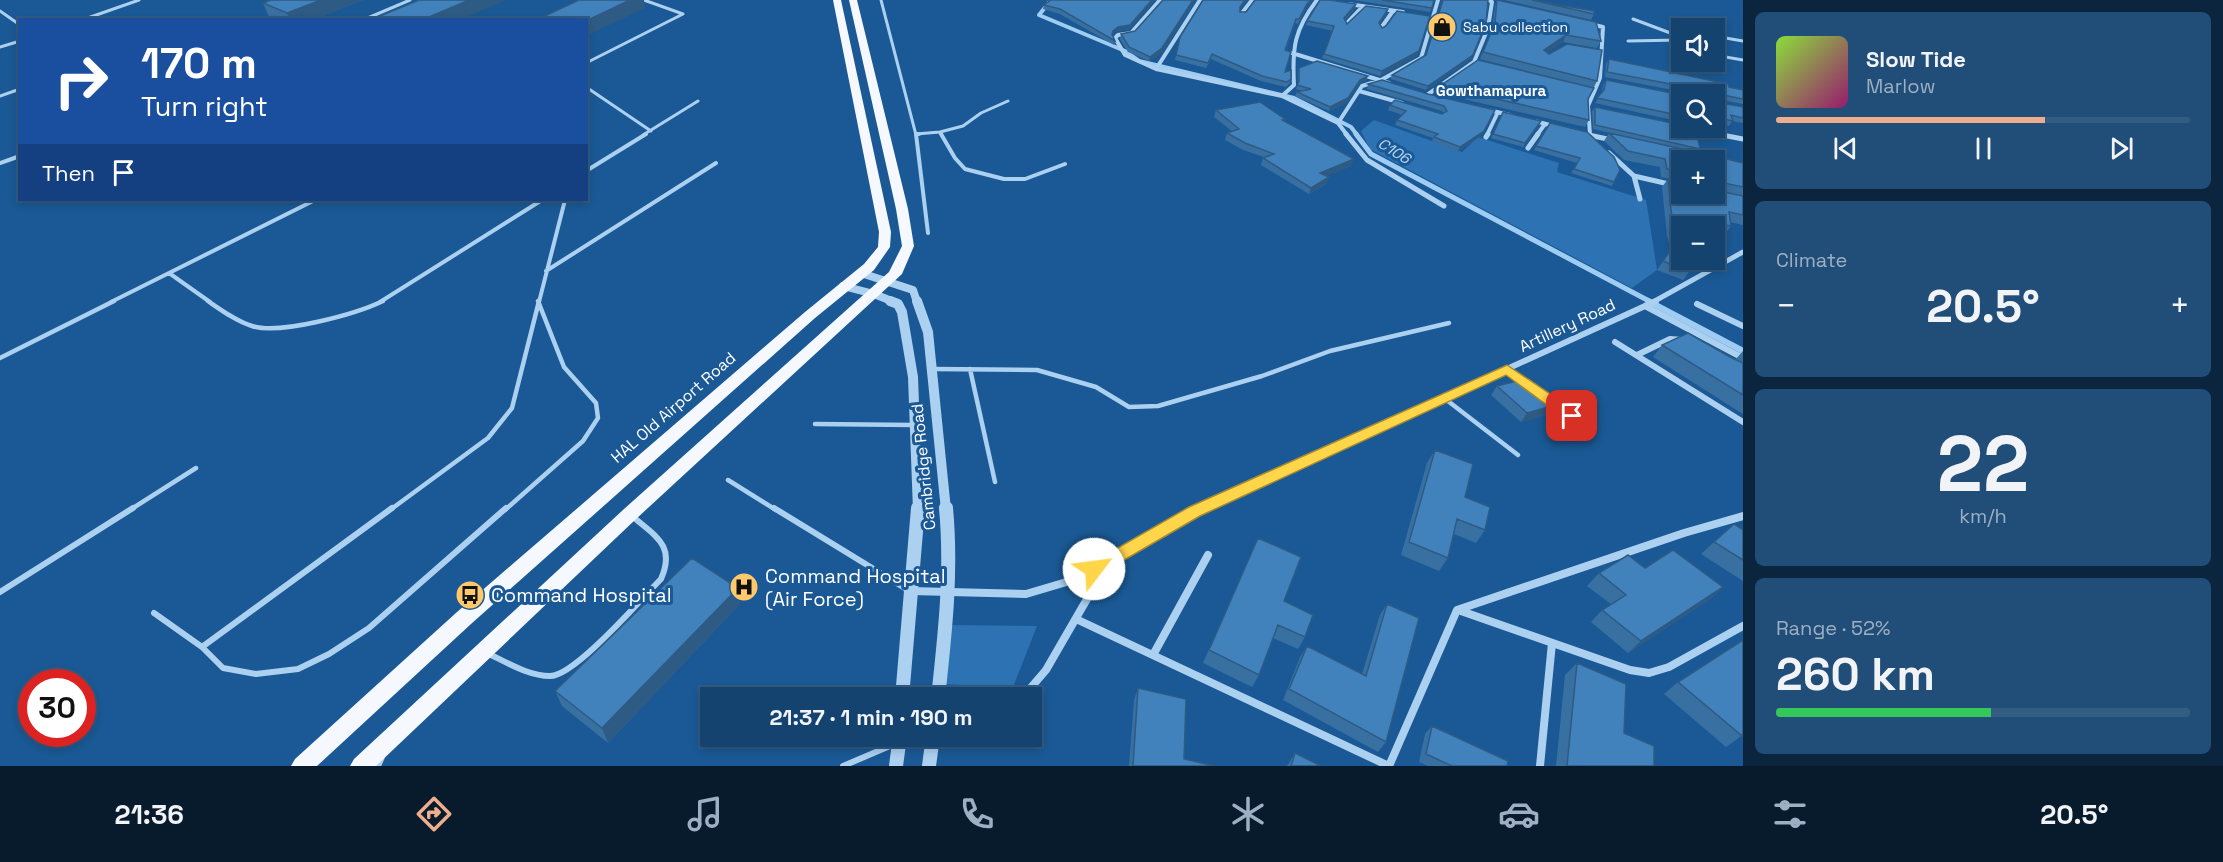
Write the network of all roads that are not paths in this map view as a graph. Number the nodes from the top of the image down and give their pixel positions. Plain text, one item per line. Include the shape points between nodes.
1 (139, 0) edge
2 (410, 0) edge
3 (644, 0) edge
4 (837, 0) edge
5 (853, 0) edge
6 (881, 0) edge
7 (1160, 0) edge
8 (1200, 0) edge
9 (1252, 0) edge
10 (1317, 0) edge
11 (1438, 0) edge
12 (1491, 1) edge
13 (1345, 3) edge
14 (1503, 5) edge
15 (1363, 6) junction
16 (0, 11) edge
17 (1393, 11) junction
18 (1242, 13) edge
19 (1413, 14) edge
20 (1423, 15) edge
21 (1433, 17) junction
22 (88, 18) edge
23 (368, 18) edge
24 (1633, 19) dead end
25 (1581, 22) edge
26 (18, 24) edge
27 (1346, 24) edge
28 (1382, 28) edge
29 (1671, 35) edge
30 (1725, 38) edge
31 (1671, 39) edge
32 (18, 41) edge
33 (1628, 41) dead end
34 (1743, 41) edge
35 (0, 47) edge
36 (1593, 51) edge
37 (1292, 53) junction
38 (1603, 53) junction
39 (1725, 57) edge
40 (1743, 60) edge
41 (588, 62) edge
42 (1474, 62) junction
43 (1485, 65) edge
44 (1156, 69) junction
45 (1380, 80) junction
46 (1399, 86) edge
47 (588, 88) edge
48 (18, 90) edge
49 (1587, 90) edge
50 (1359, 91) junction
51 (1417, 92) edge
52 (1598, 93) junction
53 (1426, 95) junction
54 (0, 96) edge
55 (1283, 96) junction
56 (1437, 97) edge
57 (698, 101) dead end
58 (1008, 101) dead end
59 (1410, 106) edge
60 (1588, 106) junction
61 (1478, 107) edge
62 (1600, 109) edge
63 (1498, 112) junction
64 (1522, 118) edge
65 (1533, 121) edge
66 (1338, 123) junction
67 (1545, 124) junction
68 (1567, 129) edge
69 (651, 131) junction
70 (940, 132) junction
71 (1578, 132) edge
72 (916, 134) junction
73 (1588, 135) junction
74 (1725, 135) edge
75 (1486, 137) edge
76 (1743, 139) edge
77 (1596, 142) edge
78 (1621, 142) edge
79 (1528, 148) edge
80 (1604, 148) edge
81 (18, 157) edge
82 (0, 163) edge
83 (716, 163) dead end
84 (1065, 164) dead end
85 (588, 170) edge
86 (1634, 176) junction
87 (1671, 184) edge
88 (1640, 199) dead end
89 (313, 201) edge
90 (540, 201) edge
91 (565, 201) edge
92 (1444, 206) dead end
93 (928, 233) dead end
94 (1743, 252) edge
95 (546, 271) junction
96 (169, 273) junction
97 (861, 273) junction
98 (888, 281) junction
99 (843, 286) junction
100 (874, 294) junction
101 (538, 301) junction
102 (1697, 304) dead end
103 (1645, 306) junction
104 (1449, 323) dead end
105 (1743, 326) edge
106 (1685, 341) edge
107 (1615, 342) dead end
108 (1637, 355) junction
109 (0, 358) edge
110 (1743, 358) edge
111 (932, 369) junction
112 (970, 369) junction
113 (1507, 369) junction
114 (1534, 389) edge
115 (1444, 398) junction
116 (1552, 402) edge
117 (1743, 422) edge
118 (815, 424) dead end
119 (914, 425) junction
120 (1588, 428) dead end
121 (1518, 455) dead end
122 (196, 468) dead end
123 (728, 480) dead end
124 (996, 482) dead end
125 (630, 514) junction
126 (1743, 516) edge
127 (1209, 555) dead end
128 (1109, 561) junction
129 (910, 591) junction
130 (0, 592) edge
131 (949, 592) junction
132 (1457, 610) junction
133 (154, 613) dead end
134 (1076, 619) junction
135 (1743, 626) edge
136 (1552, 643) junction
137 (202, 647) junction
138 (484, 651) junction
139 (1153, 655) junction
140 (903, 687) edge
141 (939, 687) edge
142 (1031, 687) edge
143 (393, 736) junction
144 (882, 747) edge
145 (898, 747) edge
146 (932, 747) edge
147 (302, 766) edge
148 (361, 766) edge
149 (378, 766) edge
150 (843, 766) edge
151 (896, 766) edge
152 (929, 766) edge
153 (1540, 766) edge

1 - 22 lane
2 - 23 lane
3 - 41 lane via 683,14
4 - 97 main road, HAL Old Airport Road via 885,232 884,247
5 - 98 main road via 908,246
6 - 72 lane
7 - 44 street via 1131,33 1115,38 1118,50 1132,61
8 - 44 street
9 - 18 street
10 - 37 street via 1300,22
11 - 21 street
12 - 14 street
12 - 42 street via 1488,28
13 - 15 street
15 - 17 street
15 - 27 street
16 - 26 lane
17 - 19 street
17 - 28 street
20 - 21 street
21 - 45 street via 1421,57
24 - 29 lane
25 - 38 street via 1604,27
30 - 34 lane
31 - 33 lane
32 - 35 lane
36 - 38 street
37 - 45 street
37 - 55 street via 1294,85
38 - 52 street
39 - 40 lane
42 - 43 street
42 - 53 street
44 - 55 street
45 - 46 street
45 - 50 street via 1362,86
47 - 69 lane
48 - 54 lane
49 - 52 street
50 - 59 street
50 - 66 street
51 - 53 street
52 - 60 street
53 - 56 street
55 - 66 street
57 - 69 lane
58 - 70 lane via 963,126
60 - 62 street
60 - 73 street
61 - 63 street
63 - 64 street
63 - 75 street
65 - 67 street
66 - 92 street via 1366,160
67 - 68 street
67 - 79 street
69 - 85 lane
70 - 72 lane
70 - 84 lane via 965,169 1004,179 1025,179
71 - 73 street
72 - 93 lane
73 - 77 street
73 - 78 street
74 - 76 street
80 - 86 street
81 - 82 lane
83 - 95 lane
86 - 87 street
86 - 88 street
89 - 96 lane
90 - 96 lane via 381,302 310,322 267,329 252,326
91 - 95 lane
94 - 103 street, Artillery Road
95 - 101 lane
96 - 109 lane
97 - 98 street, Cambridge Road
97 - 99 main road, HAL Old Airport Road
98 - 100 main road
98 - 111 street, Cambridge Road via 913,290 928,332
99 - 100 street, Cambridge Road
99 - 147 main road, HAL Old Airport Road via 464,618
100 - 119 street, Cambridge Road via 898,304 902,312 913,377
100 - 125 main road
101 - 137 lane via 512,408 488,438
101 - 137 lane via 564,367 596,404 598,418 583,441 369,628 329,654 298,669 256,674 223,668
102 - 105 street
103 - 110 street
103 - 113 street, Artillery Road
104 - 112 lane via 1329,351 1262,376 1142,408 1129,407 1096,387 1037,370
106 - 108 street via 1670,339
107 - 108 street
108 - 117 street
111 - 112 lane
111 - 131 street, Cambridge Road via 949,543
112 - 124 lane
113 - 114 lane
113 - 115 street, Artillery Road
115 - 121 lane
115 - 128 street, Artillery Road via 1195,511
116 - 120 lane
118 - 119 lane
119 - 129 street, Cambridge Road via 918,521
122 - 130 lane
123 - 129 lane
125 - 138 main road
125 - 138 lane via 667,550 669,564 661,579 586,654 560,675 546,676 518,668
126 - 132 street via 1684,532
127 - 139 street
128 - 131 street, Artillery Road via 1080,578 1026,594
128 - 134 street
129 - 131 street, Artillery Road
129 - 140 street, Cambridge Road
131 - 141 street, Cambridge Road
132 - 136 street
132 - 139 street via 1389,766
133 - 137 lane
134 - 139 street
134 - 142 street
135 - 136 street via 1669,667 1649,673
136 - 153 street
138 - 143 main road
143 - 148 main road
143 - 149 lane
144 - 150 lane
145 - 151 street
146 - 152 street

